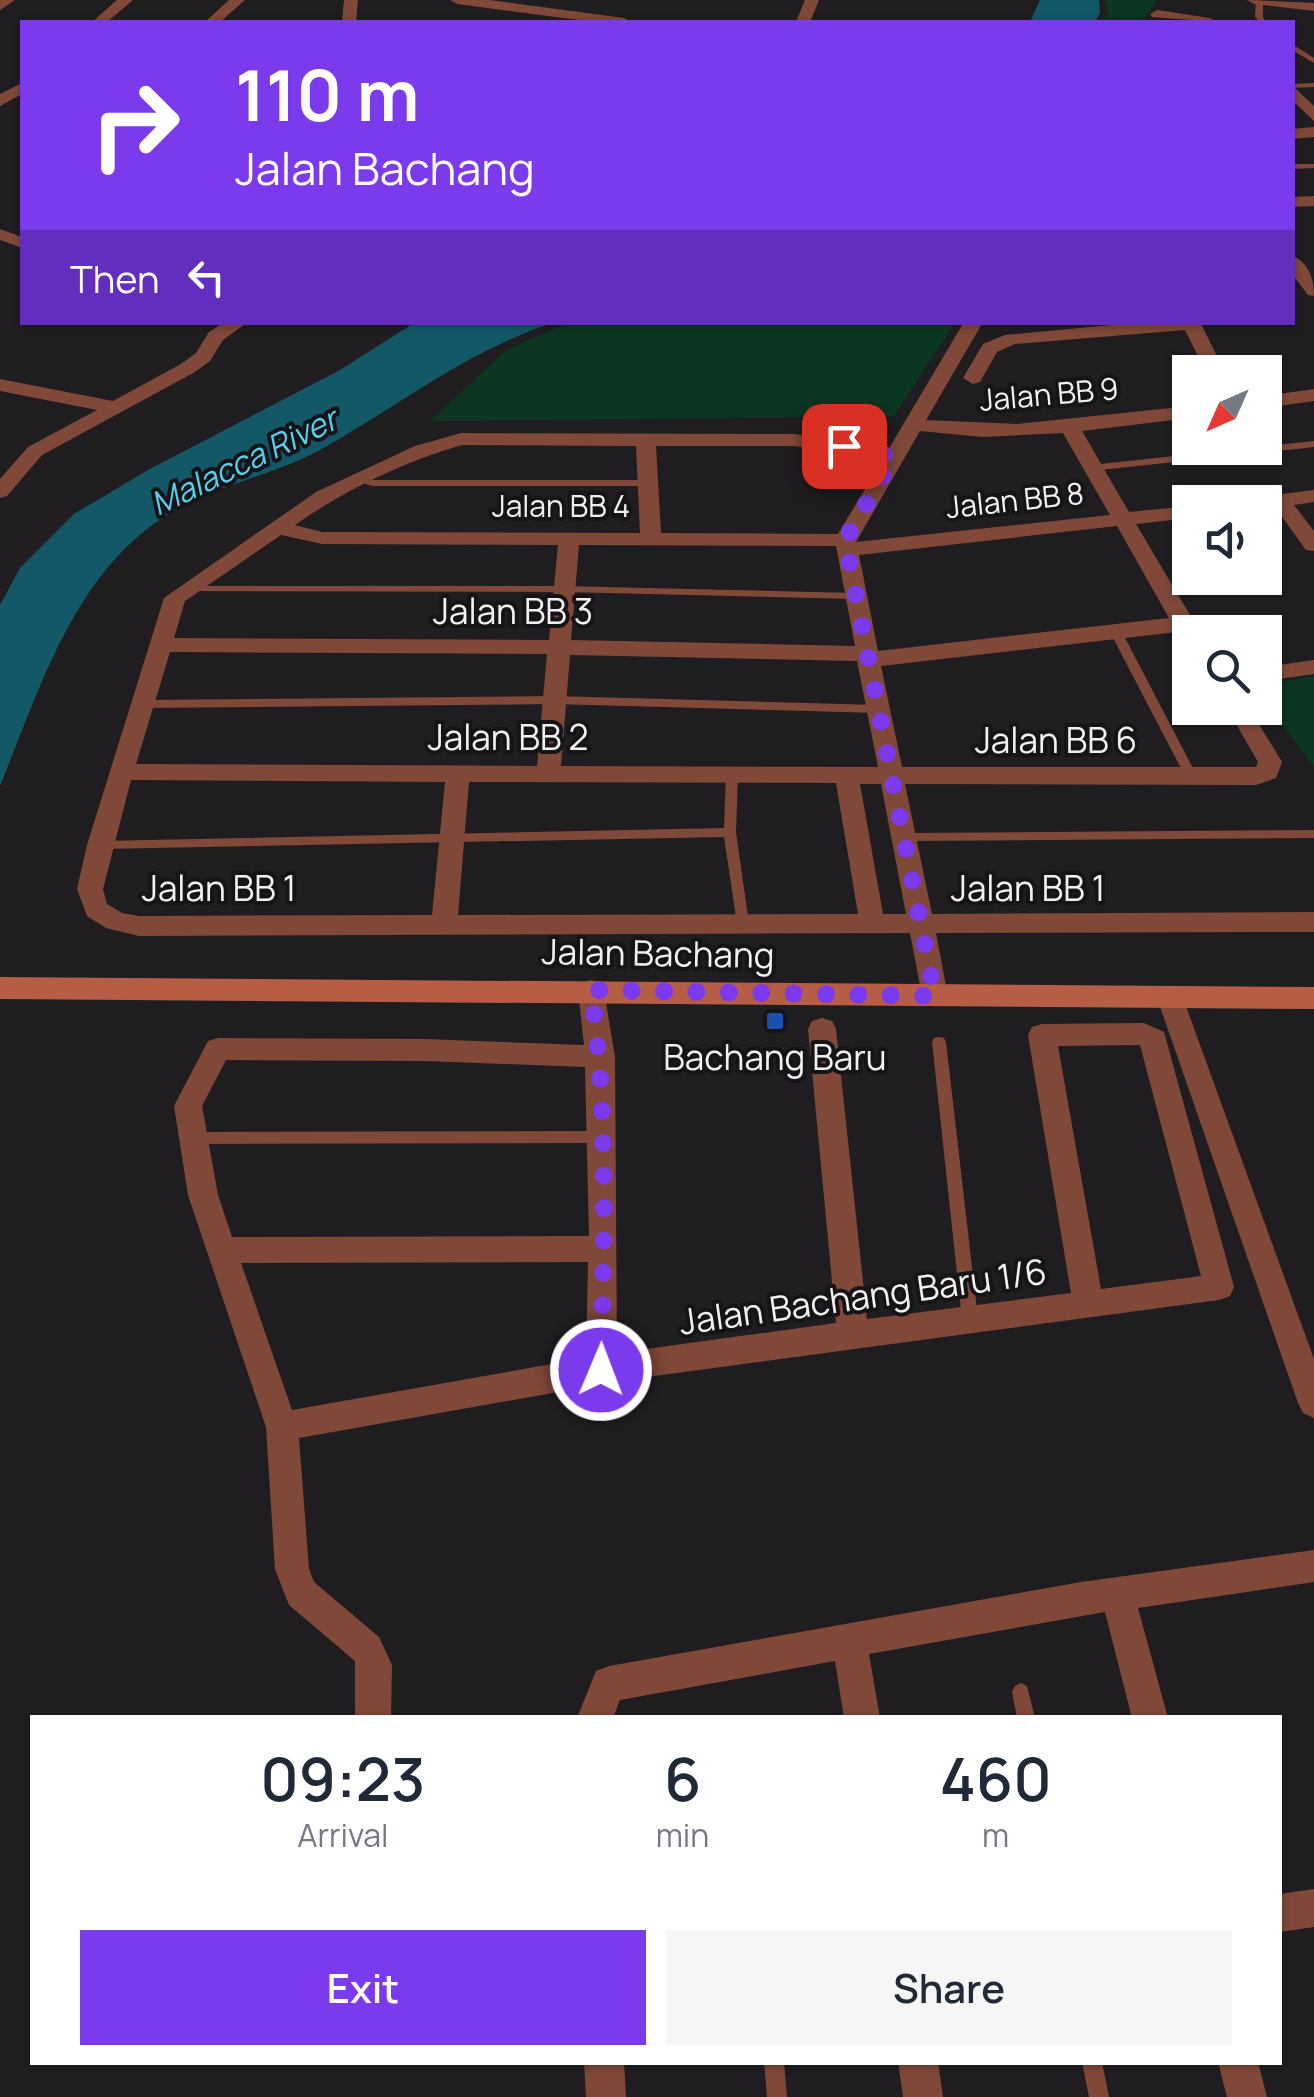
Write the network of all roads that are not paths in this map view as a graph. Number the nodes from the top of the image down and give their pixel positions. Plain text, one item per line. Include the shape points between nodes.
1 (8, 0) edge
2 (126, 0) edge
3 (238, 0) edge
4 (457, 0) edge
5 (801, 0) edge
6 (1256, 0) edge
7 (811, 1) edge
8 (0, 6) edge
9 (1314, 7) edge
10 (1158, 12) edge
11 (101, 20) edge
12 (214, 20) edge
13 (609, 20) edge
14 (1200, 20) edge
15 (1314, 85) edge
16 (1299, 99) edge
17 (1296, 270) edge
18 (1314, 291) edge
19 (233, 325) edge
20 (972, 325) edge
21 (1177, 325) edge
22 (1191, 325) edge
23 (1206, 355) edge
24 (973, 378) dead end
25 (0, 385) edge
26 (1314, 396) edge
27 (1282, 400) edge
28 (114, 407) junction
29 (1172, 414) edge
30 (914, 424) junction
31 (1070, 426) junction
32 (646, 440) junction
33 (1314, 444) edge
34 (894, 457) junction
35 (1091, 468) junction
36 (360, 479) junction
37 (649, 484) junction
38 (0, 492) edge
39 (1314, 496) edge
40 (1282, 500) edge
41 (1282, 513) edge
42 (1172, 514) edge
43 (1121, 520) junction
44 (279, 528) junction
45 (569, 536) junction
46 (652, 537) junction
47 (846, 545) junction
48 (1314, 546) edge
49 (186, 589) junction
50 (564, 589) junction
51 (856, 596) junction
52 (1177, 615) edge
53 (1172, 630) edge
54 (1116, 632) junction
55 (159, 645) junction
56 (559, 647) junction
57 (868, 657) junction
58 (1314, 667) edge
59 (1282, 672) edge
60 (554, 700) junction
61 (142, 704) junction
62 (878, 710) junction
63 (1248, 725) edge
64 (124, 772) junction
65 (458, 772) junction
66 (548, 773) junction
67 (732, 774) junction
68 (847, 776) junction
69 (891, 776) junction
70 (1192, 776) junction
71 (730, 832) junction
72 (1314, 834) edge
73 (903, 837) junction
74 (452, 840) junction
75 (99, 845) junction
76 (444, 922) junction
77 (1314, 922) edge
78 (872, 923) junction
79 (743, 924) junction
80 (921, 925) junction
81 (0, 988) edge
82 (591, 990) junction
83 (935, 996) junction
84 (1170, 998) junction
85 (1314, 998) edge
86 (822, 1030) dead end
87 (939, 1042) dead end
88 (600, 1057) junction
89 (603, 1137) junction
90 (194, 1138) junction
91 (223, 1250) junction
92 (604, 1250) junction
93 (1088, 1305) junction
94 (970, 1319) junction
95 (853, 1336) junction
96 (601, 1370) junction
97 (1314, 1403) edge
98 (282, 1427) junction
99 (1314, 1566) edge
100 (1118, 1595) junction
101 (849, 1641) junction
102 (1021, 1692) dead end
103 (373, 1715) edge
104 (596, 1715) edge
105 (861, 1715) edge
106 (1025, 1715) edge
107 (1149, 1715) edge
108 (1314, 1908) edge
109 (1282, 1914) edge
110 (604, 2065) edge
111 (774, 2065) edge
112 (918, 2065) edge
113 (1093, 2065) edge
114 (1239, 2065) edge
115 (606, 2097) edge
116 (777, 2097) edge
117 (923, 2097) edge
118 (1099, 2097) edge
119 (1247, 2097) edge

1 - 8 street
2 - 11 street
3 - 12 street
4 - 13 street
5 - 7 street
6 - 9 street
10 - 14 street
15 - 16 lane
17 - 18 street
19 - 28 street via 188,368
20 - 30 street
21 - 24 street via 1012,338 990,348
22 - 23 street
25 - 28 street
26 - 27 street
28 - 38 street via 35,451
29 - 31 street, Jalan BB 9
30 - 31 street, Jalan BB 9 via 972,432
30 - 34 street
31 - 35 street
32 - 34 street, Jalan BB 1 via 795,440
32 - 36 street, Jalan BB 1 via 461,439
32 - 37 street
33 - 35 lane
34 - 47 street
35 - 43 street
36 - 37 lane
36 - 44 street, Jalan BB 1
37 - 46 street
39 - 40 street
41 - 48 street
42 - 43 street, Jalan BB 8
43 - 47 street, Jalan BB 8
43 - 52 street
44 - 45 street, Jalan BB 4 via 322,538
44 - 49 street, Jalan BB 1
45 - 46 street, Jalan BB 4
45 - 50 street
46 - 47 street, Jalan BB 4
47 - 51 street
49 - 50 lane
49 - 55 street, Jalan BB 1 via 170,609
50 - 51 lane
50 - 56 street
51 - 57 street
53 - 54 street, Jalan BB 3
54 - 57 street, Jalan BB 3
54 - 70 lane
55 - 56 street, Jalan BB 3
55 - 61 street, Jalan BB 1
56 - 57 street, Jalan BB 3
56 - 60 street
57 - 62 street
58 - 59 street
60 - 61 lane
60 - 62 lane
60 - 66 street
61 - 64 street, Jalan BB 1
62 - 69 street
63 - 70 street, Jalan BB 6 via 1270,762 1267,772
64 - 65 street, Jalan BB 2
64 - 75 street, Jalan BB 1
65 - 66 street, Jalan BB 2
65 - 74 street
66 - 67 street, Jalan BB 2
67 - 68 street, Jalan BB 2
67 - 71 lane
68 - 69 street, Jalan BB 2
68 - 78 street
69 - 70 street, Jalan BB 6
69 - 73 street
71 - 74 lane
71 - 79 lane
72 - 73 lane
73 - 80 street
74 - 75 lane
74 - 76 street
75 - 76 street, Jalan BB 1 via 90,889 96,909 114,921
76 - 79 street, Jalan BB 1
77 - 80 street, Jalan BB 1
78 - 79 street, Jalan BB 1
78 - 80 street, Jalan BB 1
80 - 83 street
81 - 82 street, Jalan Bachang
82 - 83 street, Jalan Bachang
82 - 88 street
83 - 84 street, Jalan Bachang
84 - 85 street, Jalan Bachang
84 - 97 street
86 - 95 street
87 - 94 lane
88 - 89 street
88 - 90 street via 218,1049 188,1106
89 - 90 lane
89 - 92 street
90 - 91 street via 202,1196
91 - 92 street
91 - 98 street
92 - 96 street
93 - 93 street, Jalan Bachang Baru 1/6 via 1219,1287 1154,1040 1144,1034 1042,1035
93 - 94 street, Jalan Bachang Baru 1/6
94 - 95 street, Jalan Bachang Baru 1/6
95 - 96 street, Jalan Bachang Baru 1/6
96 - 98 street, Jalan Bachang Baru 1/6
98 - 103 street via 292,1569 301,1593 367,1649 374,1666
99 - 100 street
100 - 101 street
100 - 107 street
101 - 104 street via 609,1684
101 - 105 street
102 - 106 lane
108 - 109 street
110 - 115 street
111 - 116 lane
112 - 117 street
113 - 118 lane
114 - 119 street

